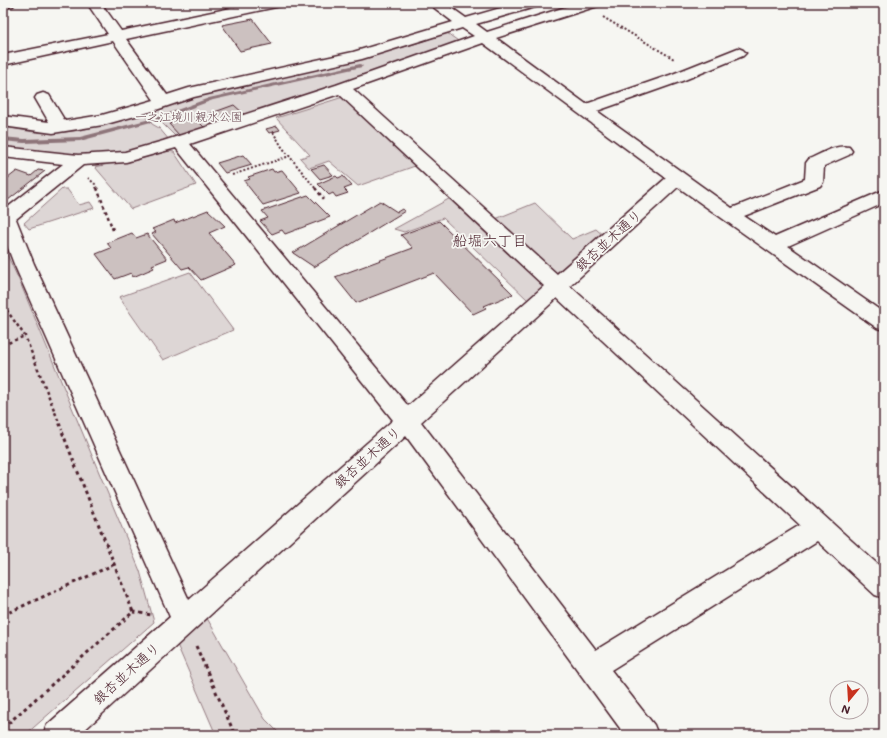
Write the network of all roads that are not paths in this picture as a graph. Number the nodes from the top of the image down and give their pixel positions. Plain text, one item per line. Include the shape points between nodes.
1 (8, 3) edge
2 (94, 3) edge
3 (276, 3) edge
4 (436, 3) edge
5 (534, 3) edge
6 (3, 4) edge
7 (236, 7) edge
8 (596, 9) edge
9 (464, 23) junction
10 (117, 36) junction
11 (485, 37) junction
12 (738, 53) dead end
13 (3, 60) edge
14 (342, 88) junction
15 (43, 98) dead end
16 (163, 102) junction
17 (584, 110) junction
18 (3, 121) edge
19 (60, 126) junction
20 (180, 142) junction
21 (844, 151) dead end
22 (3, 152) edge
23 (76, 162) junction
24 (677, 178) junction
25 (883, 197) edge
26 (731, 215) junction
27 (4, 219) edge
28 (774, 245) junction
29 (558, 286) junction
30 (884, 323) edge
31 (407, 421) junction
32 (818, 527) junction
33 (884, 587) edge
34 (185, 620) junction
35 (592, 667) junction
36 (58, 735) edge
37 (643, 735) edge

1 - 6 street
2 - 10 street
3 - 7 street
4 - 9 street
5 - 9 street
7 - 10 street
8 - 11 street
9 - 11 street
9 - 16 street via 357,56 189,93
10 - 13 street
10 - 16 street
11 - 14 street
11 - 17 street
12 - 17 street
14 - 20 street
14 - 29 street
15 - 19 street
16 - 19 street via 103,120
17 - 24 street
18 - 19 street via 53,128
20 - 23 street via 126,157
20 - 31 street
21 - 26 street via 815,163 814,182
22 - 23 street
23 - 27 street
24 - 26 street
24 - 29 street, 銀杏並木通り
25 - 28 street
26 - 28 street
27 - 34 street
28 - 30 street
29 - 31 street, 銀杏並木通り
29 - 32 street
31 - 34 street, 銀杏並木通り
31 - 35 street
32 - 33 street
32 - 35 street
34 - 36 street, 銀杏並木通り
35 - 37 street

